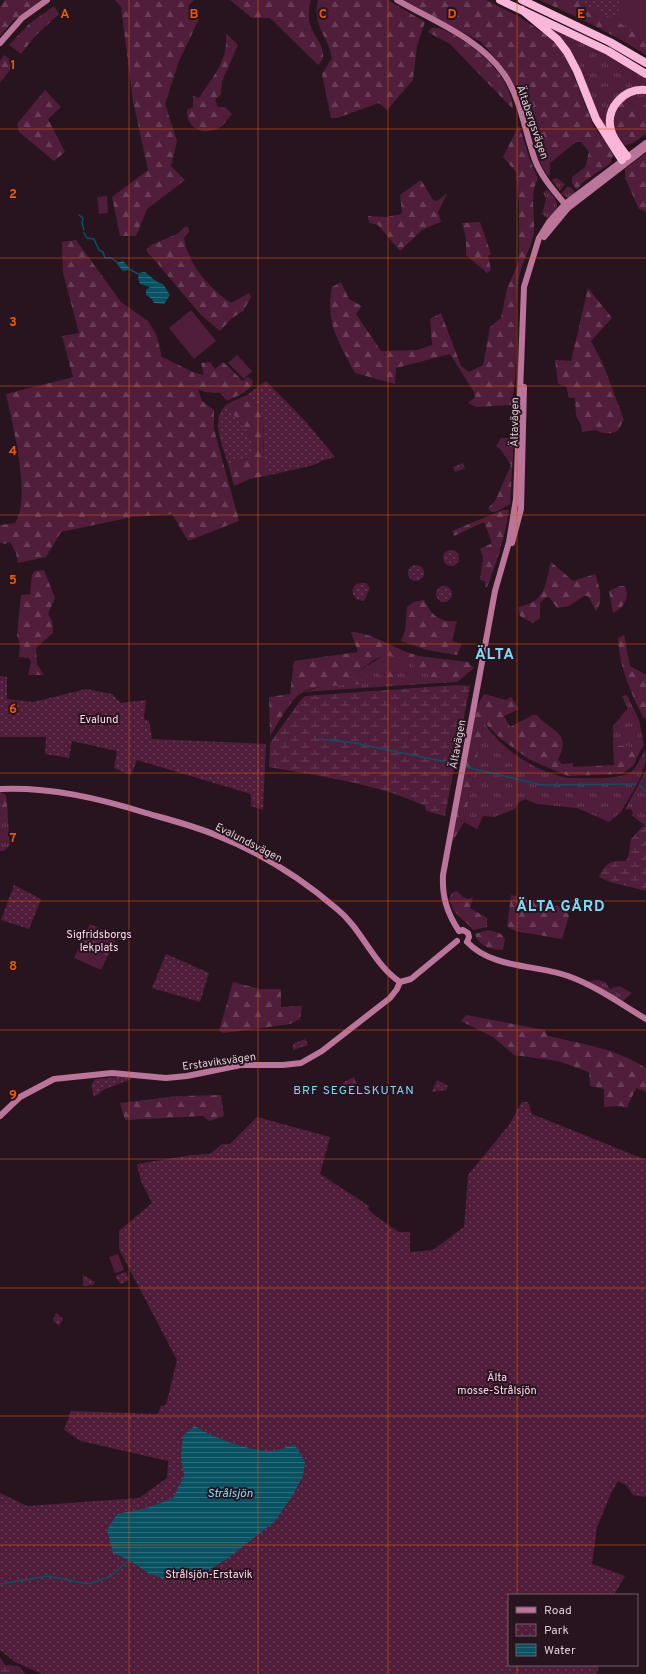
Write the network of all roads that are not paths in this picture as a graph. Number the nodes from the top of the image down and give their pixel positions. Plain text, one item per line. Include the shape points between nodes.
1 (47, 0) edge
2 (397, 0) edge
3 (500, 0) edge
4 (522, 0) edge
5 (522, 10) junction
6 (0, 43) edge
7 (646, 64) edge
8 (646, 74) edge
9 (646, 90) edge
10 (646, 144) edge
11 (646, 148) edge
12 (626, 160) junction
13 (566, 206) junction
14 (0, 789) edge
15 (459, 931) junction
16 (457, 941) junction
17 (467, 942) junction
18 (400, 982) junction
19 (646, 1019) edge
20 (0, 1116) edge

1 - 6 street via 22,18
2 - 13 street, Ältabergsvägen via 466,39 498,67 513,91 536,162
3 - 5 highway
4 - 7 highway via 610,42
5 - 8 highway via 608,51
5 - 12 highway via 552,35 567,52 578,71 599,126
9 - 12 highway via 624,95 615,104 611,115 612,134
10 - 12 street, Ältavägen
11 - 12 street, Ältavägen
12 - 13 street, Ältavägen
13 - 15 street, Ältavägen via 549,222 535,250 524,286 516,499 505,559 495,591 443,875 443,898 450,918
14 - 18 street, Evalundsvägen via 62,792 95,799 198,828 230,841 301,880 338,909 354,925 372,953
15 - 16 street
15 - 17 street via 468,933
16 - 17 street via 461,944
16 - 18 street, Erstaviksvägen via 411,978
17 - 19 street via 477,952 500,962 568,976 596,989
18 - 20 street, Erstaviksvägen via 390,998 322,1051 301,1063 241,1065 166,1078 112,1073 54,1079 20,1097

